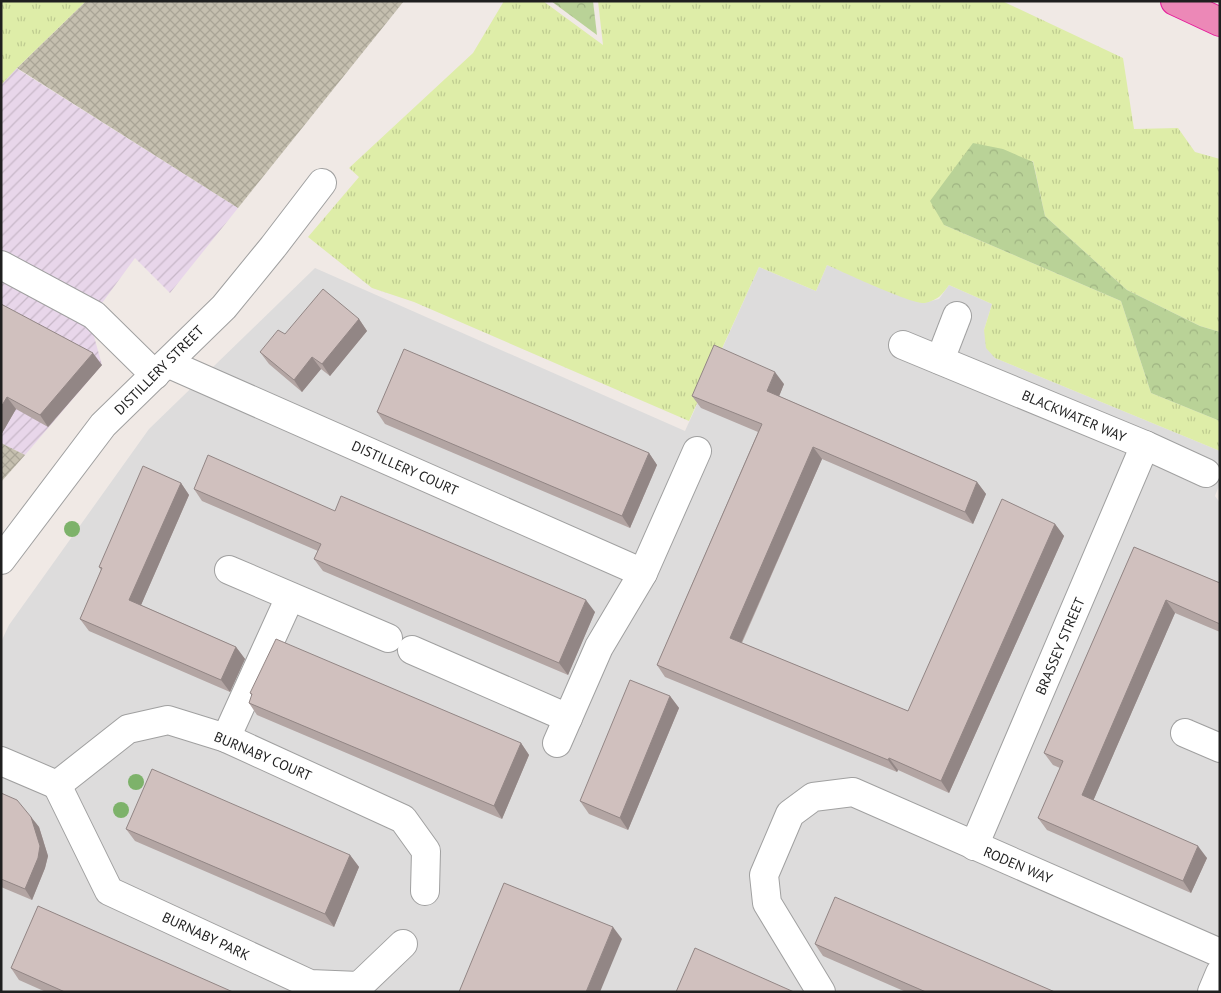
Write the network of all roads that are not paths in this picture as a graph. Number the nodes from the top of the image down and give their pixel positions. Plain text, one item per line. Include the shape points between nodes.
1 (1175, 1) edge
2 (1220, 22) edge
3 (322, 183) dead end
4 (1, 265) edge
5 (957, 316) dead end
6 (903, 345) dead end
7 (940, 360) junction
8 (161, 369) junction
9 (1145, 445) junction
10 (697, 451) dead end
11 (1206, 473) dead end
12 (1, 560) edge
13 (229, 570) dead end
14 (643, 573) junction
15 (290, 597) junction
16 (388, 638) dead end
17 (412, 650) dead end
18 (568, 718) junction
19 (1185, 733) dead end
20 (226, 738) junction
21 (557, 743) dead end
22 (1220, 748) edge
23 (1, 761) edge
24 (57, 785) junction
25 (974, 846) junction
26 (425, 891) dead end
27 (404, 944) dead end
28 (1220, 953) edge
29 (1220, 973) edge
30 (821, 992) edge
31 (1212, 992) edge

1 - 2 highway
3 - 8 street, DISTILLERY STREET via 224,307
4 - 8 street via 94,314
5 - 7 street
6 - 7 street, BLACKWATER WAY
7 - 9 street, BLACKWATER WAY
8 - 12 street, DISTILLERY STREET via 103,425
8 - 14 street, DISTILLERY COURT
9 - 11 street, BLACKWATER WAY
9 - 25 street, BRASSEY STREET
10 - 14 street
13 - 15 street
14 - 18 street via 599,647
15 - 16 street
15 - 20 street
17 - 18 street
18 - 21 street
19 - 22 street
20 - 24 street, BURNABY COURT via 168,720 128,729
20 - 26 street, BURNABY COURT via 403,819 426,851
23 - 24 street
24 - 27 street, BURNABY PARK via 109,891 310,984 359,986
25 - 28 street, RODEN WAY
25 - 30 street, RODEN WAY via 853,792 813,798 790,814 764,875 767,903
29 - 31 street

